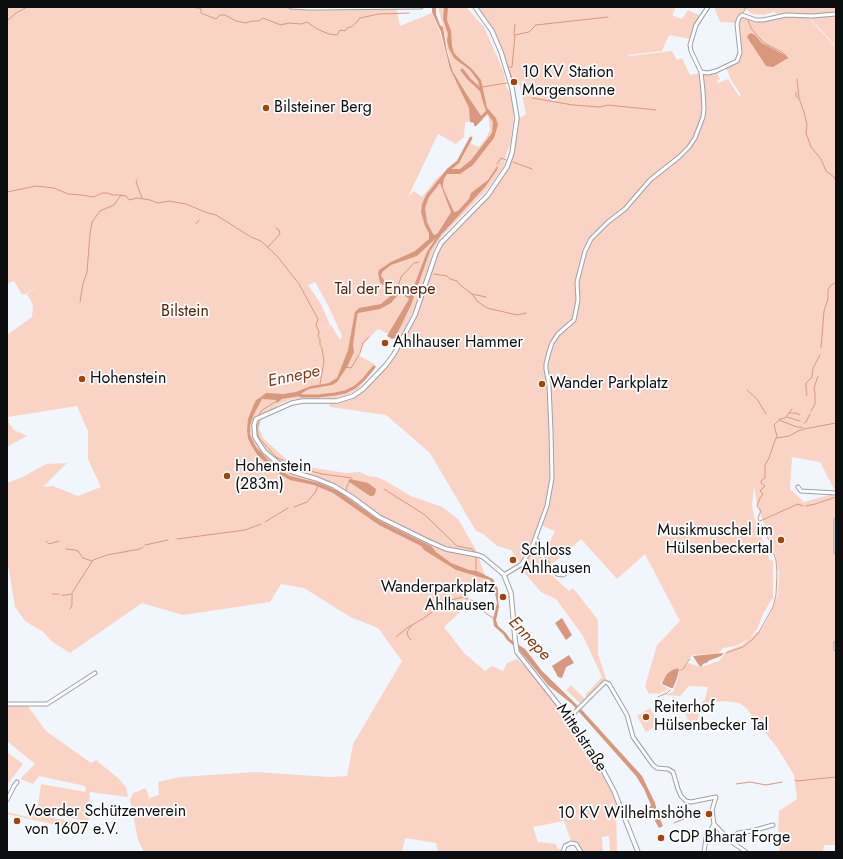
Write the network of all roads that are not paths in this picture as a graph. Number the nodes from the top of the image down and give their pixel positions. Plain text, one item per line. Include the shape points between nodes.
1 (291, 7) edge
2 (421, 7) edge
3 (474, 7) edge
4 (708, 7) edge
5 (836, 14) edge
6 (701, 72) junction
7 (798, 487) dead end
8 (836, 493) edge
9 (836, 520) edge
10 (535, 539) junction
11 (836, 552) edge
12 (585, 567) dead end
13 (504, 576) junction
14 (836, 642) edge
15 (836, 649) edge
16 (95, 673) dead end
17 (7, 704) edge
18 (569, 718) junction
19 (17, 782) dead end
20 (7, 800) edge
21 (714, 824) junction
22 (773, 825) dead end
23 (729, 840) junction
24 (563, 852) edge
25 (581, 852) edge
26 (638, 852) edge
27 (704, 852) edge
28 (746, 852) edge

1 - 2 street
3 - 13 street via 489,26 496,42 515,106 517,118 510,161 488,195 441,243 413,319 390,360 363,389 344,399 292,403 254,422 255,437 259,445 293,472 323,481 345,492 379,517 446,549 476,554
4 - 6 street via 696,25 690,46
5 - 6 street via 786,14 763,20 742,15 737,24 740,53 738,59 716,72
6 - 10 street via 704,108 696,138 591,239 584,251 577,282 578,300 574,320 558,334 548,352 546,369 549,385 552,478 547,506
7 - 8 street via 801,491
9 - 11 street
10 - 12 street via 544,560 557,574 563,575 576,567
10 - 13 street via 522,564
13 - 18 street, Mittelstraße via 511,593 516,648
14 - 15 street
16 - 17 street via 47,704
18 - 21 street via 605,682 609,684 627,715 633,737 653,765 673,772 683,799 691,802 716,797 712,810
18 - 26 street, Mittelstraße via 606,775
19 - 20 street
21 - 23 street
21 - 27 street via 706,838
22 - 23 street via 738,833
23 - 28 street
24 - 25 street via 565,846 571,843 576,844

